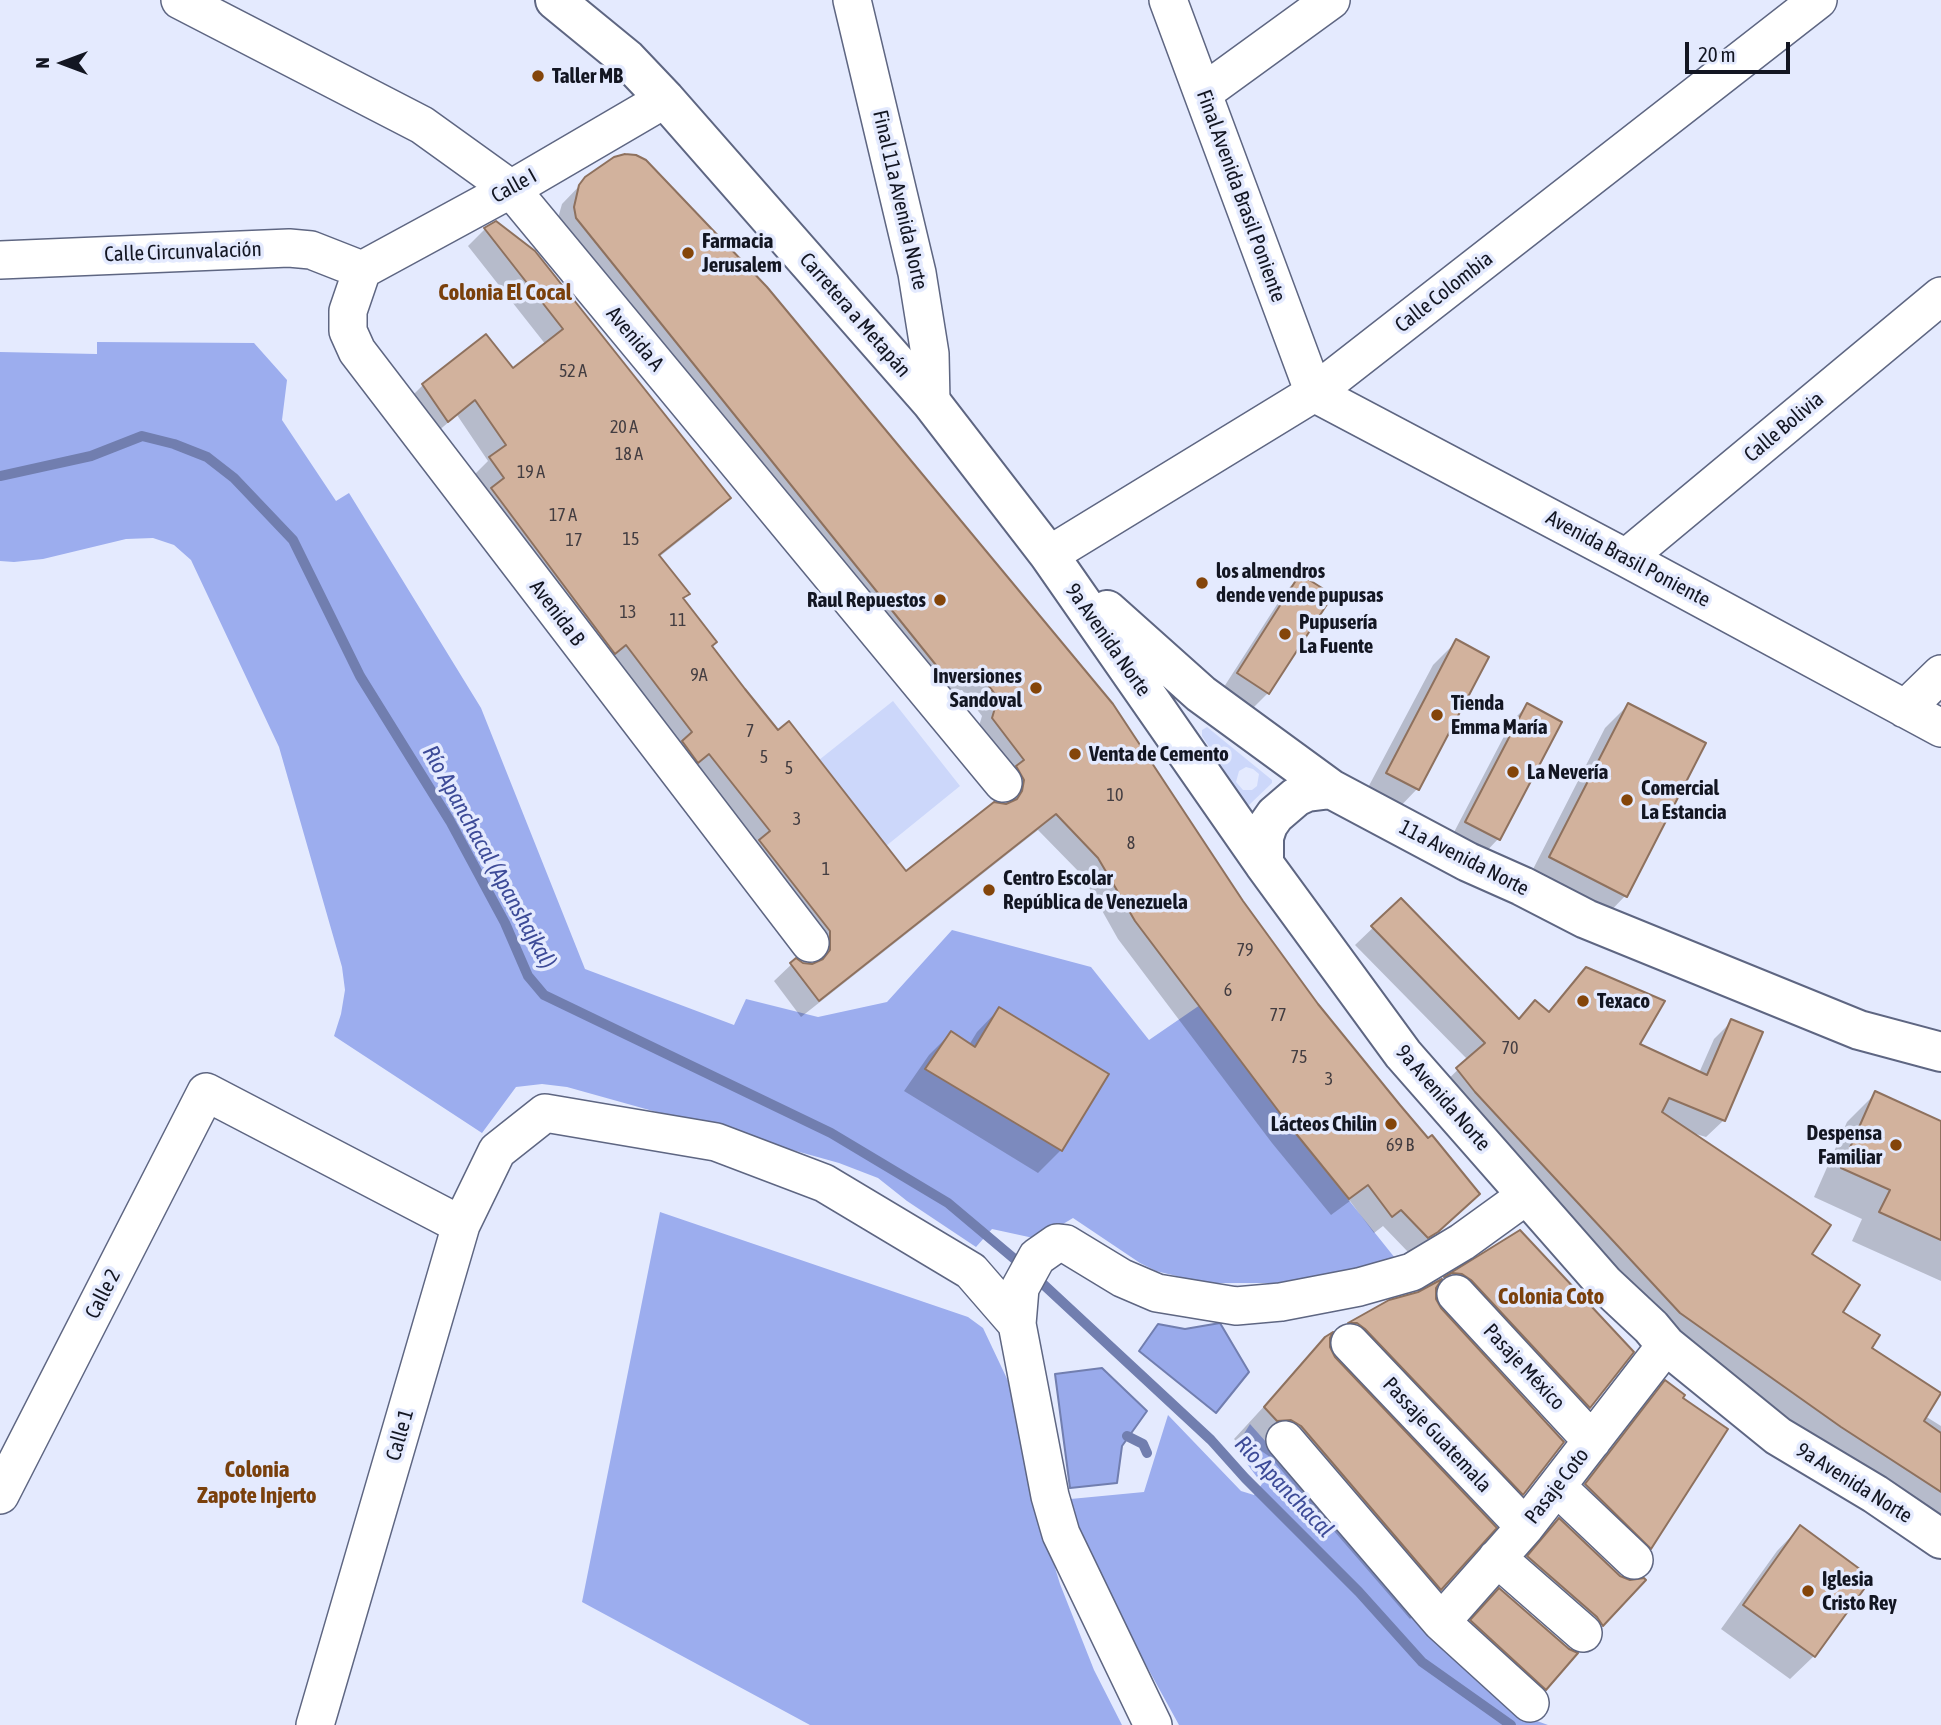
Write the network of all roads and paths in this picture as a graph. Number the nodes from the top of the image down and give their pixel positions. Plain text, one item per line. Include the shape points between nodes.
1 (180, 0) edge
2 (555, 0) edge
3 (852, 0) edge
4 (1168, 0) edge
5 (1331, 0) edge
6 (1818, 0) edge
7 (1203, 93) junction
8 (666, 99) junction
9 (510, 189) junction
10 (0, 260) edge
11 (362, 270) junction
12 (1941, 296) edge
13 (1314, 393) junction
14 (931, 402) junction
15 (1049, 555) junction
16 (1626, 558) junction
17 (1941, 674) edge
18 (1905, 709) junction
19 (1941, 728) edge
20 (1003, 783) dead end
21 (1331, 789) junction
22 (1264, 864) junction
23 (810, 943) dead end
24 (1941, 1052) edge
25 (1527, 1195) junction
26 (461, 1225) junction
27 (1456, 1294) dead end
28 (1017, 1324) junction
29 (1350, 1343) dead end
30 (1666, 1345) junction
31 (1284, 1440) dead end
32 (1592, 1441) junction
33 (1557, 1487) junction
34 (0, 1495) edge
35 (1525, 1527) junction
36 (1941, 1539) edge
37 (1497, 1558) junction
38 (1634, 1560) dead end
39 (1441, 1622) junction
40 (1583, 1633) dead end
41 (1530, 1703) dead end
42 (315, 1725) edge
43 (1153, 1725) edge

1 - 9 street, Avenida A via 422,125
2 - 8 main road, Carretera a Metapán via 627,59
3 - 14 street, Final 11a Avenida Norte via 918,273 929,343
4 - 7 street, Final Avenida Brasil Poniente
5 - 7 street
6 - 13 street, Calle Colombia
7 - 13 street, Final Avenida Brasil Poniente
8 - 9 street, Calle I
8 - 14 main road, Carretera a Metapán
9 - 11 street, Calle I
9 - 20 street, Avenida A
10 - 11 street, Calle Circunvalación via 289,248 311,250
11 - 23 street, Avenida B via 348,311 348,331 357,351
12 - 16 street, Calle Bolivia
13 - 15 street, Calle Colombia
13 - 16 street, Avenida Brasil Poniente
14 - 15 main road, Carretera a Metapán
15 - 21 main road, 11a Avenida Norte via 1201,694
15 - 22 main road, 9a Avenida Norte
16 - 18 street, Avenida Brasil Poniente
17 - 18 street
18 - 19 street, Avenida Brasil Poniente
21 - 22 main road via 1296,797 1275,814 1264,837
21 - 24 main road, 11a Avenida Norte via 1586,919 1858,1030
22 - 25 main road, 9a Avenida Norte via 1403,1054
25 - 28 street via 1412,1272 1359,1287 1256,1304 1212,1303 1157,1293 1057,1243 1037,1257 1020,1288
25 - 30 main road, 9a Avenida Norte
26 - 28 street, Calle 1 via 497,1151 545,1113 716,1142 824,1182 971,1271
26 - 34 street, Calle 2 via 206,1092
26 - 42 street, Calle 1
27 - 32 street, Pasaje México
28 - 43 street via 1061,1534
29 - 35 street, Passaje Guatemala
30 - 32 street, Pasaje Coto
30 - 36 main road, 9a Avenida Norte via 1778,1437 1875,1493
31 - 39 street
32 - 33 street, Pasaje Coto
33 - 35 street, Pasaje Coto
33 - 38 street
35 - 37 street, Pasaje Coto
37 - 39 street, Pasaje Coto
37 - 40 street
39 - 41 street

